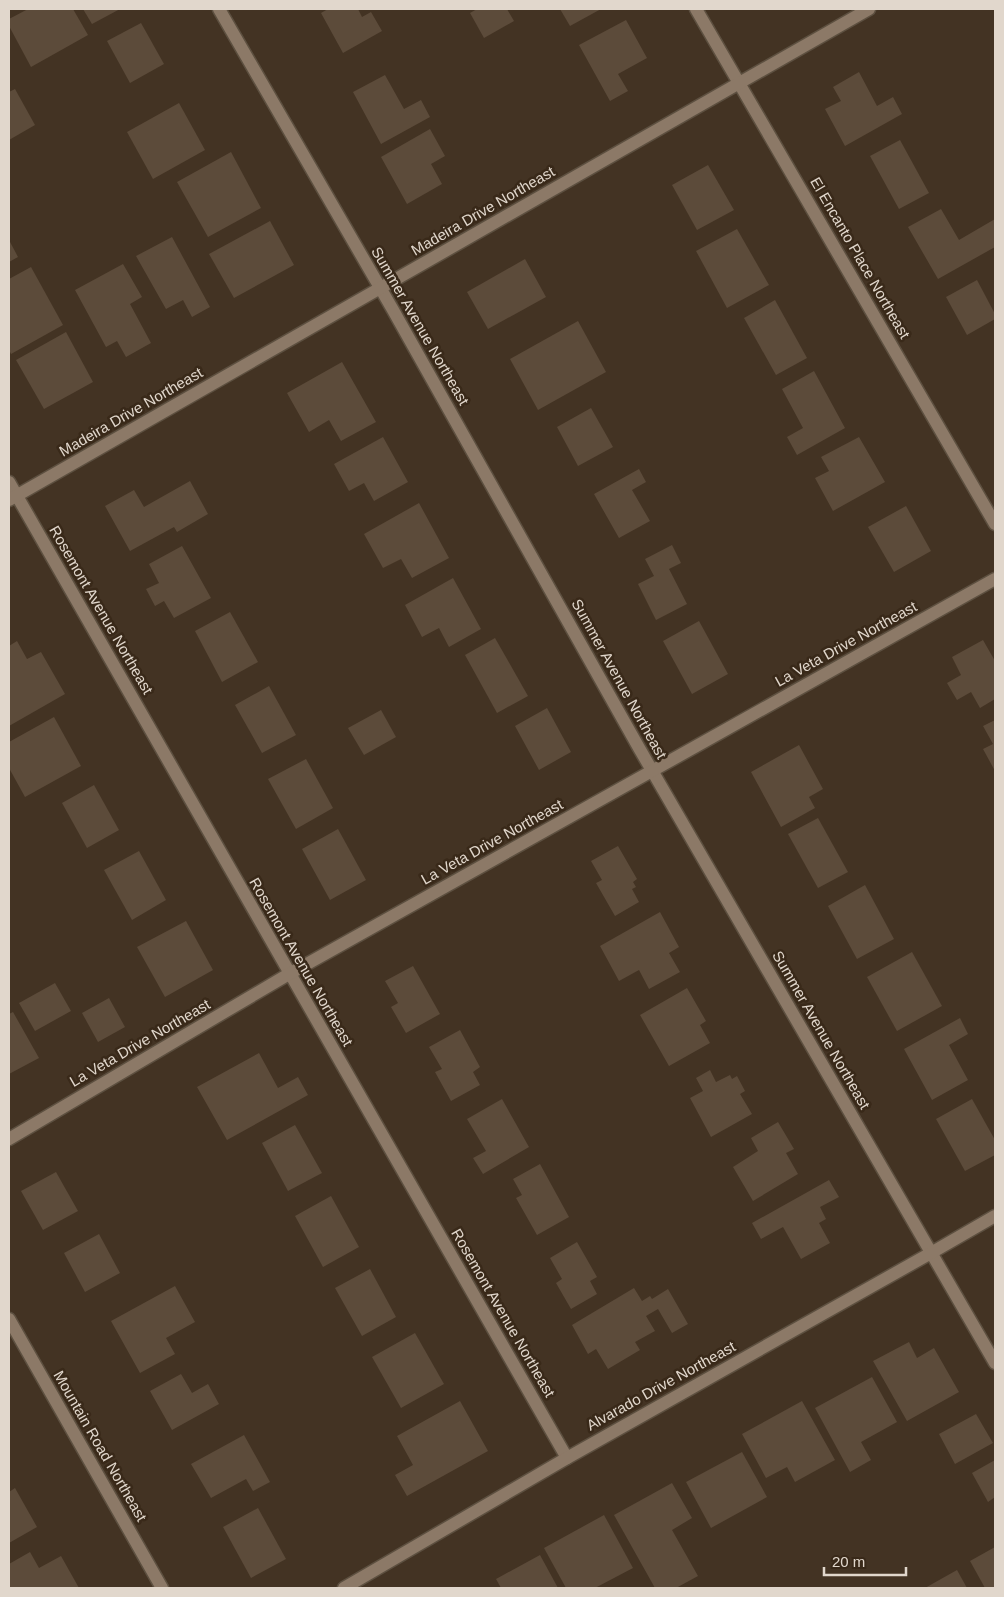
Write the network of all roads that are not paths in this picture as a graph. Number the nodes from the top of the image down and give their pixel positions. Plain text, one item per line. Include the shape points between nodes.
1 (219, 9) edge
2 (696, 9) edge
3 (869, 9) edge
4 (739, 83) junction
5 (380, 288) junction
6 (9, 482) edge
7 (13, 498) edge
8 (995, 524) edge
9 (995, 579) edge
10 (653, 771) junction
11 (289, 974) junction
12 (9, 1139) edge
13 (995, 1216) edge
14 (931, 1253) junction
15 (9, 1319) edge
16 (995, 1362) edge
17 (566, 1458) junction
18 (162, 1588) edge
19 (344, 1588) edge

1 - 5 street, Summer Avenue Northeast
2 - 4 street, El Encanto Place Northeast
3 - 4 street, Madeira Drive Northeast
4 - 5 street, Madeira Drive Northeast
4 - 8 street, El Encanto Place Northeast
5 - 7 street, Madeira Drive Northeast
5 - 10 street, Summer Avenue Northeast
6 - 7 street, Rosemont Avenue Northeast
7 - 11 street, Rosemont Avenue Northeast
9 - 10 street, La Veta Drive Northeast
10 - 11 street, La Veta Drive Northeast
10 - 14 street, Summer Avenue Northeast
11 - 12 street, La Veta Drive Northeast
11 - 17 street, Rosemont Avenue Northeast
13 - 14 street, Alvarado Drive Northeast
14 - 16 street, Summer Avenue Northeast
14 - 17 street, Alvarado Drive Northeast
15 - 18 street, Mountain Road Northeast
17 - 19 street, Alvarado Drive Northeast

